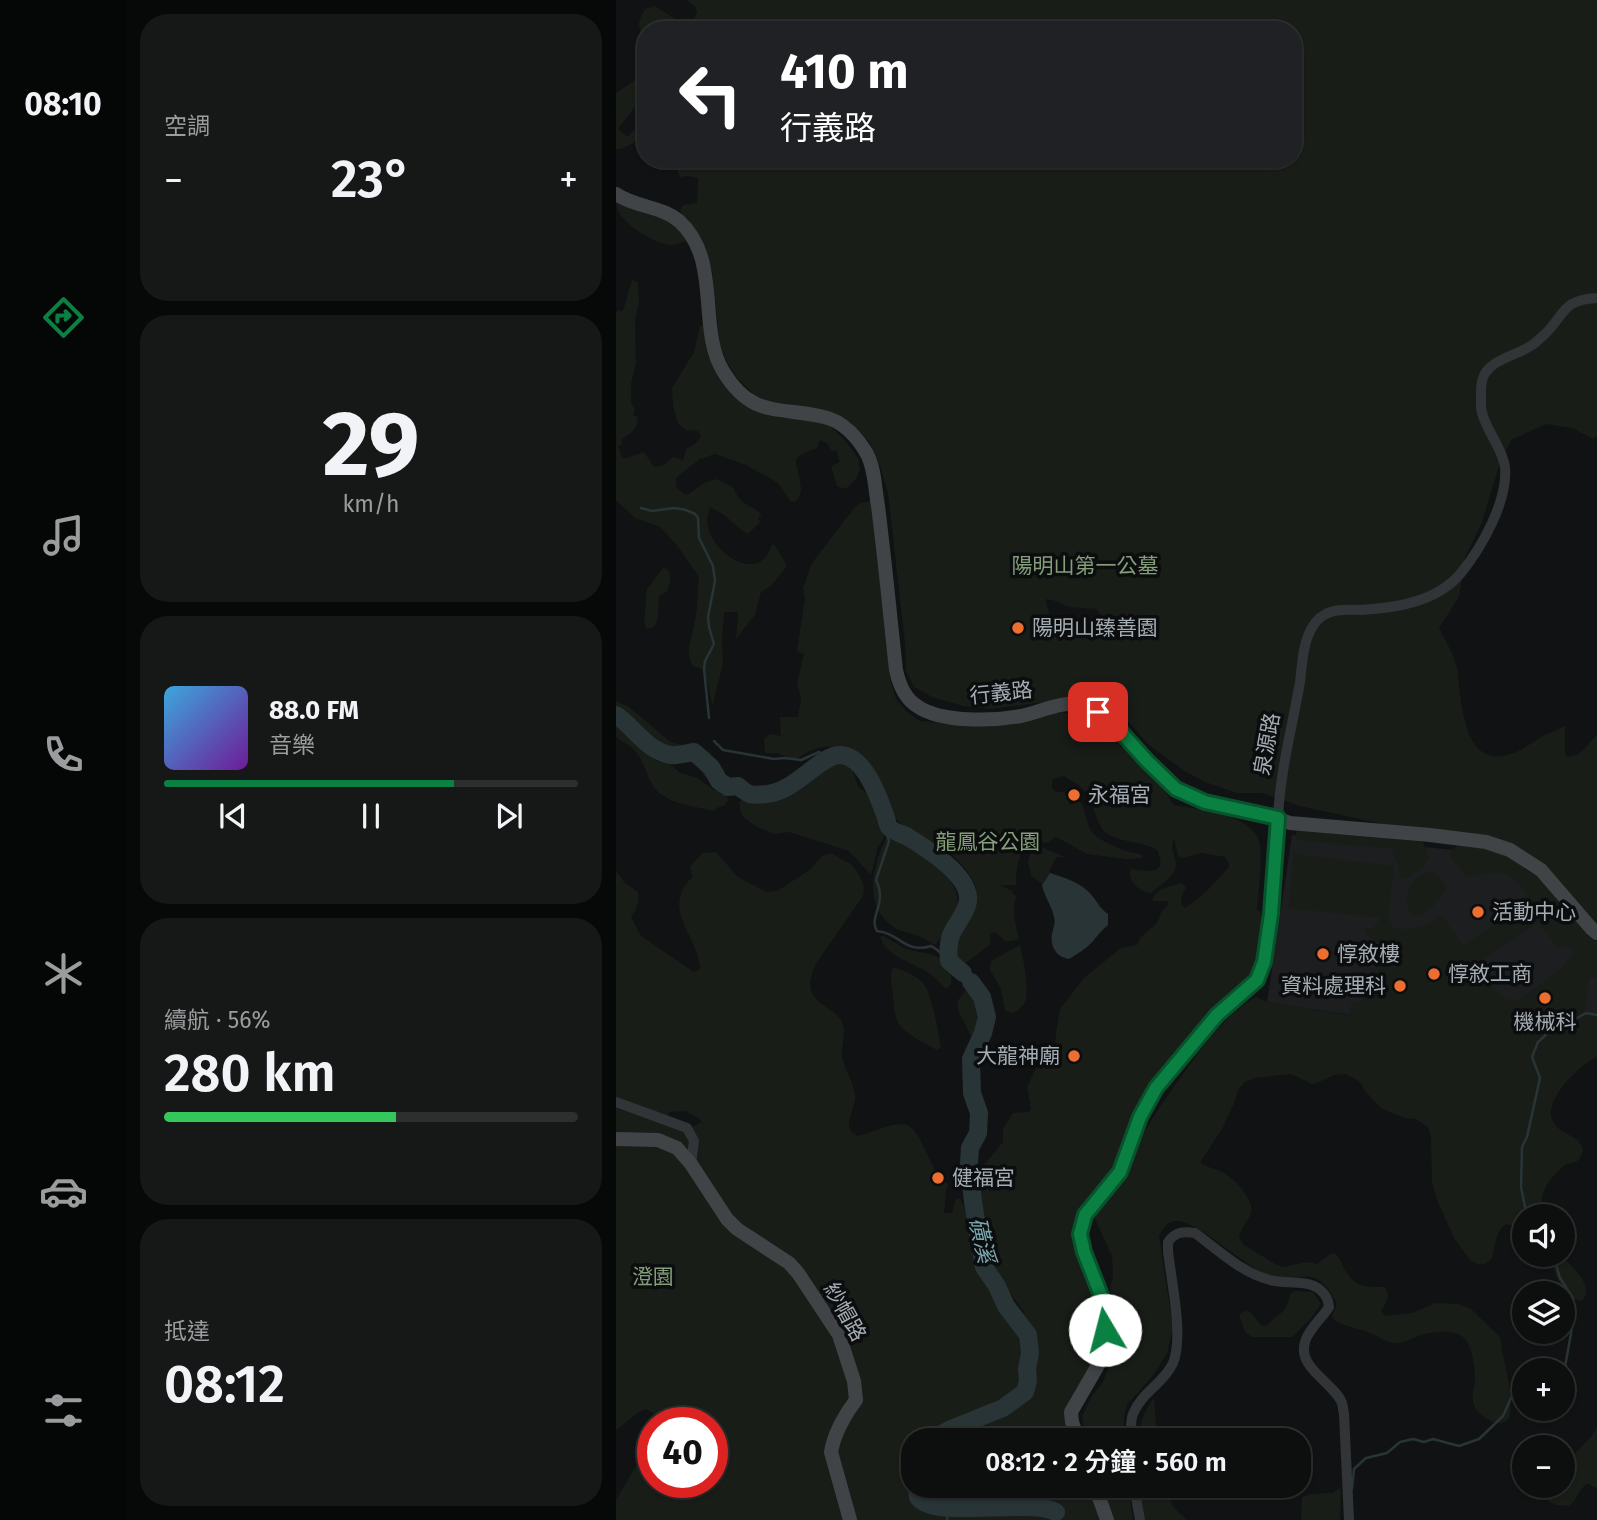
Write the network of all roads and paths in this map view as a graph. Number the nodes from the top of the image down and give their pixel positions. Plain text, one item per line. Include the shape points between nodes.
1 (616, 194) edge
2 (1597, 298) edge
3 (1278, 818) junction
4 (1597, 933) edge
5 (616, 1102) edge
6 (616, 1139) edge
7 (691, 1164) junction
8 (1074, 1428) edge
9 (1132, 1428) edge
10 (1099, 1498) edge
11 (1135, 1498) edge
12 (850, 1520) edge
13 (1107, 1520) edge
14 (1140, 1520) edge
15 (1349, 1520) edge

1 - 3 street, 行義路 via 678,220 690,233 706,279 715,355 737,390 763,408 836,421 868,456 898,682 914,705 950,718 988,720 1084,705 1112,722 1176,789 1205,802
2 - 3 street, 泉源路 via 1584,298 1566,307 1532,345 1485,374 1481,408 1505,468 1500,506 1461,574 1426,598 1386,609 1334,611 1314,625 1305,646
3 - 4 street, 行義路 via 1290,823 1486,842 1510,849 1541,870
3 - 8 street, 泉源路 via 1271,914 1257,980 1217,1015 1156,1088 1120,1172 1085,1215 1080,1234 1104,1303 1105,1330 1097,1367 1071,1412
5 - 7 street, 紗帽路 via 687,1128 694,1141
6 - 7 street, 紗帽路 via 658,1140 677,1149
7 - 12 street, 紗帽路 via 727,1219 799,1273 839,1335 856,1400 831,1452
9 - 15 street via 1140,1399 1174,1362 1178,1333 1168,1242 1177,1233 1195,1233 1249,1272 1312,1285 1325,1293 1329,1307 1304,1342 1305,1356 1341,1401
10 - 13 street
11 - 14 street

